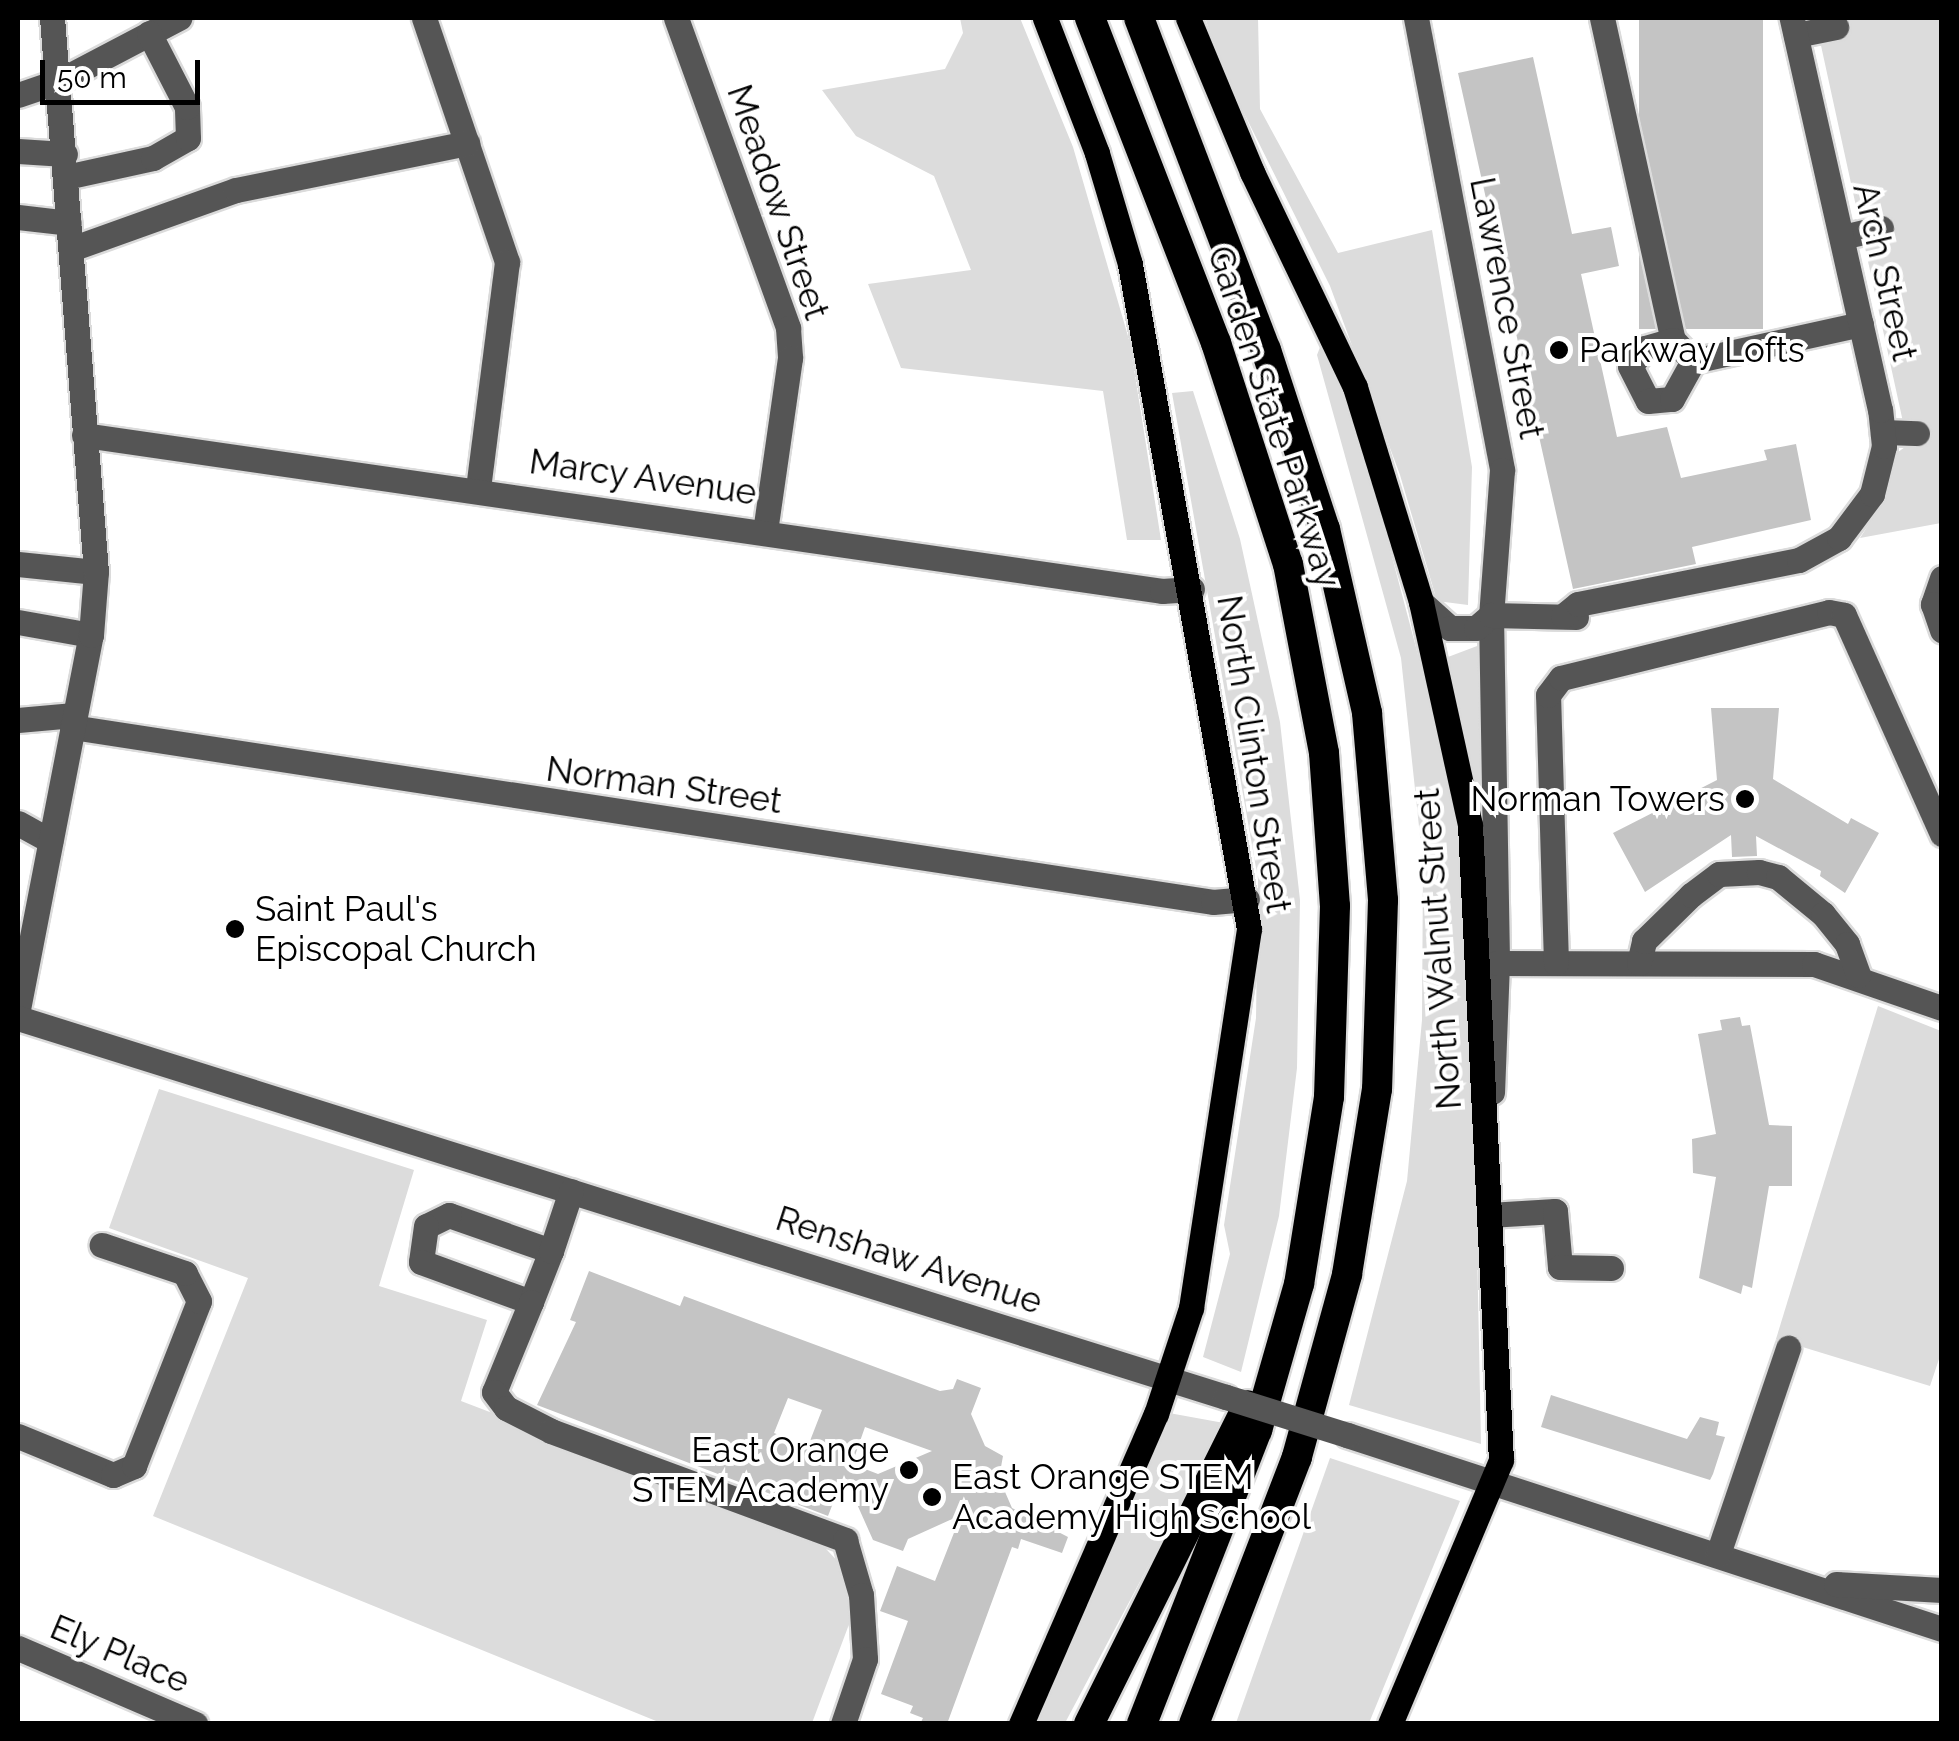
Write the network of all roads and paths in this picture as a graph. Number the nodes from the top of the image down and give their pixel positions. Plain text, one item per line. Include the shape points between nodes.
1 (52, 18) edge
2 (179, 18) edge
3 (424, 18) edge
4 (676, 18) edge
5 (1045, 18) edge
6 (1090, 18) edge
7 (1139, 18) edge
8 (1188, 18) edge
9 (1416, 18) edge
10 (1602, 18) edge
11 (1794, 26) edge
12 (1836, 26) dead end
13 (149, 34) junction
14 (60, 80) junction
15 (18, 95) edge
16 (468, 143) junction
17 (18, 151) edge
18 (65, 166) junction
19 (18, 217) edge
20 (1881, 228) dead end
21 (70, 236) junction
22 (1842, 237) junction
23 (1861, 324) junction
24 (1674, 340) junction
25 (1693, 361) junction
26 (1884, 432) junction
27 (1917, 433) dead end
28 (84, 435) junction
29 (478, 488) junction
30 (765, 531) junction
31 (18, 564) edge
32 (96, 572) junction
33 (1942, 578) edge
34 (1192, 590) junction
35 (1421, 602) junction
36 (1491, 614) junction
37 (18, 622) edge
38 (1942, 630) edge
39 (90, 635) junction
40 (18, 720) edge
41 (73, 721) junction
42 (18, 823) edge
43 (1942, 834) edge
44 (50, 842) junction
45 (1247, 898) junction
46 (1556, 963) junction
47 (1639, 963) junction
48 (1497, 964) junction
49 (1858, 975) junction
50 (18, 1008) edge
51 (1942, 1008) edge
52 (18, 1018) edge
53 (1488, 1176) junction
54 (572, 1190) junction
55 (1489, 1215) junction
56 (102, 1245) dead end
57 (551, 1250) junction
58 (1610, 1268) dead end
59 (530, 1302) junction
60 (1290, 1321) junction
61 (1788, 1348) dead end
62 (1169, 1380) junction
63 (18, 1436) edge
64 (1495, 1482) junction
65 (1718, 1554) junction
66 (1777, 1574) junction
67 (1937, 1590) edge
68 (1934, 1627) edge
69 (18, 1648) edge
70 (1197, 1718) edge
71 (196, 1724) edge
72 (842, 1724) edge
73 (1021, 1724) edge
74 (1089, 1724) edge
75 (1142, 1724) edge
76 (1390, 1724) edge

1 - 14 street
2 - 13 street
3 - 16 street
4 - 30 street, Meadow Street via 790,342
5 - 34 main road, North Clinton Street via 1130,264
6 - 60 highway, Garden State Parkway via 1266,491 1305,638 1324,753 1336,926 1332,1059 1314,1211
7 - 70 highway, Garden State Parkway via 1279,385 1335,565 1367,714 1384,937 1372,1126 1348,1276 1297,1457
8 - 35 main road, North Walnut Street via 1347,364
9 - 36 street, Lawrence Street via 1500,456
10 - 24 street
11 - 12 street
11 - 22 street, Arch Street
13 - 14 street
13 - 18 street via 188,107 188,138 153,158
14 - 15 street
14 - 18 street
16 - 21 street via 236,190
16 - 29 street via 509,276
17 - 18 street
18 - 21 street
19 - 21 street
20 - 22 street
21 - 28 street
22 - 23 street, Arch Street
23 - 25 street
23 - 26 street, Arch Street
24 - 25 street
24 - 25 street via 1645,348 1630,366 1648,401 1672,399
26 - 27 street
26 - 36 street, Arch Street via 1872,494 1827,547 1785,565 1578,604 1563,616
28 - 29 street, Marcy Avenue
28 - 32 street
29 - 30 street, Marcy Avenue
30 - 34 street, Marcy Avenue
31 - 32 street
32 - 39 street
33 - 38 street via 1933,604
34 - 45 main road, North Clinton Street
35 - 36 street via 1442,625 1458,630 1476,628
35 - 53 main road, North Walnut Street via 1470,825
36 - 48 street, Lawrence Street
37 - 39 street
39 - 41 street
40 - 41 street, Norman Street
41 - 44 street
41 - 45 street, Norman Street via 1213,902
42 - 44 street
43 - 46 street via 1844,615 1829,612 1560,678 1548,695
44 - 50 street
45 - 62 main road, North Clinton Street via 1246,966 1204,1254
46 - 47 street
46 - 48 street
47 - 49 street via 1814,964
47 - 49 street via 1644,942 1691,894 1719,874 1759,872 1778,877 1823,914 1847,944
48 - 53 street, Lawrence Street
49 - 51 street
52 - 54 street, Renshaw Avenue
53 - 55 main road, North Walnut Street
54 - 57 street
54 - 62 street, Renshaw Avenue
55 - 58 street via 1556,1211 1560,1267
55 - 64 main road, North Walnut Street via 1501,1446
56 - 63 street via 184,1273 198,1301 134,1466 113,1475
57 - 59 street
57 - 59 street via 449,1214 426,1226 420,1262
59 - 72 street via 494,1392 506,1408 551,1431 845,1540 861,1595 866,1659
60 - 74 highway
60 - 75 highway, Garden State Parkway via 1250,1449
61 - 65 street
62 - 64 street, Renshaw Avenue, bridge
62 - 73 main road, North Clinton Street
64 - 65 street, Renshaw Avenue
64 - 76 main road, North Walnut Street
65 - 66 street, Renshaw Avenue
66 - 67 street, Renshaw Avenue
66 - 68 street, Renshaw Avenue
67 - 68 street
69 - 71 street, Ely Place

